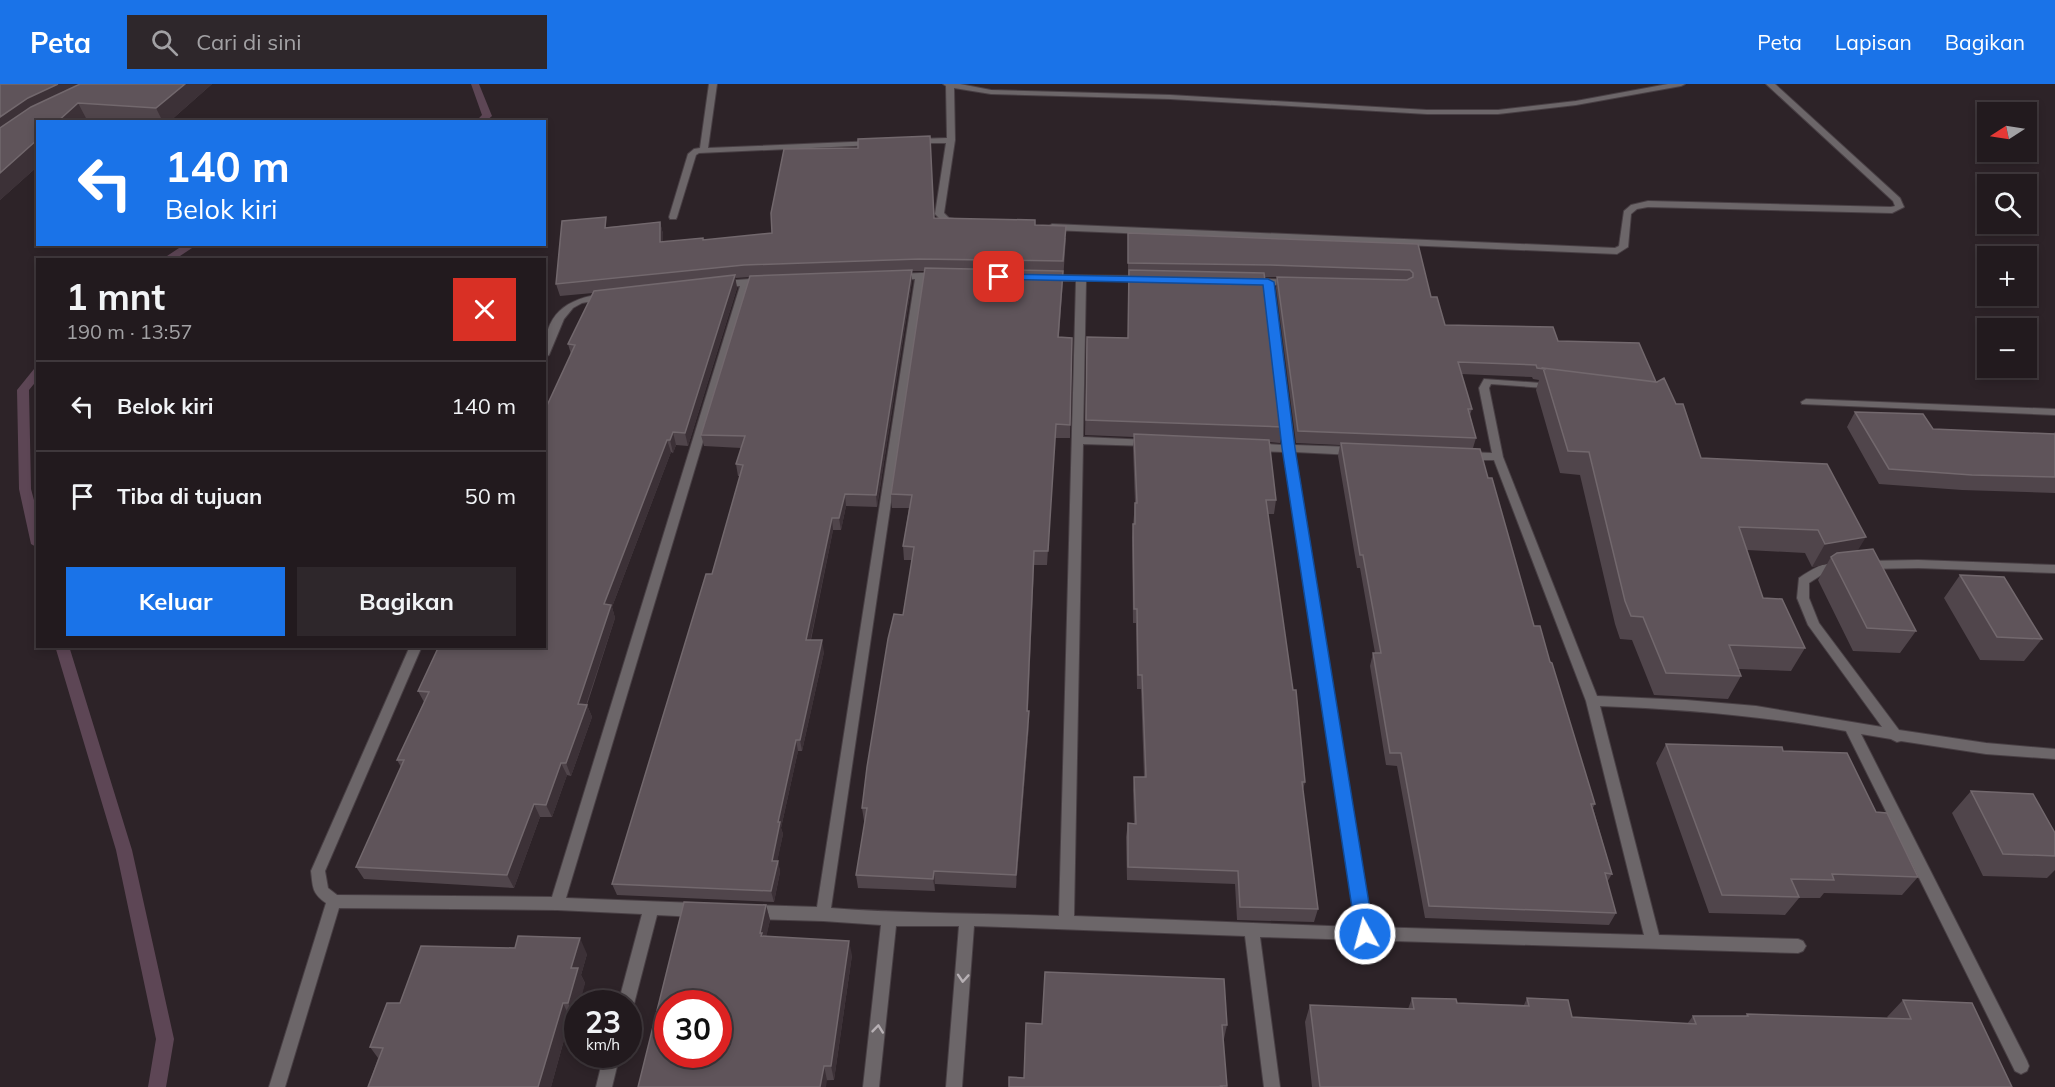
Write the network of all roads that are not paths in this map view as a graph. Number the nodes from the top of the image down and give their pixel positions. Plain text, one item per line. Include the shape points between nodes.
1 (713, 84) edge
2 (1681, 84) edge
3 (1770, 84) edge
4 (949, 85) edge
5 (951, 140) junction
6 (904, 142) edge
7 (880, 143) edge
8 (704, 150) junction
9 (673, 218) dead end
10 (969, 223) edge
11 (1040, 226) edge
12 (920, 276) junction
13 (948, 276) edge
14 (885, 277) edge
15 (1036, 278) edge
16 (1081, 278) junction
17 (1151, 279) edge
18 (770, 281) edge
19 (1245, 281) edge
20 (746, 282) junction
21 (1268, 282) junction
22 (1302, 283) edge
23 (712, 285) edge
24 (621, 294) edge
25 (546, 350) edge
26 (1567, 389) edge
27 (1806, 402) dead end
28 (2055, 412) edge
29 (1078, 440) junction
30 (1160, 443) edge
31 (1242, 447) edge
32 (1289, 448) junction
33 (1370, 452) edge
34 (1452, 455) edge
35 (1498, 457) junction
36 (2055, 569) edge
37 (416, 648) edge
38 (1592, 701) junction
39 (1851, 728) junction
40 (1897, 737) junction
41 (2055, 754) edge
42 (334, 901) junction
43 (557, 904) junction
44 (651, 909) junction
45 (708, 910) edge
46 (743, 911) edge
47 (823, 914) junction
48 (889, 919) junction
49 (967, 920) junction
50 (1066, 923) junction
51 (1252, 929) junction
52 (1365, 934) junction
53 (1653, 942) junction
54 (1798, 946) dead end
55 (630, 990) edge
56 (2021, 1066) dead end
57 (609, 1068) edge
58 (277, 1087) edge
59 (604, 1087) edge
60 (871, 1087) edge
61 (954, 1087) edge
62 (1272, 1087) edge

1 - 8 street
2 - 4 street via 1576,103 1498,111 1427,112 1170,97 991,92
3 - 11 street via 1897,200 1900,207 1892,210 1648,204 1627,213 1623,247 1617,251
4 - 5 street
5 - 6 street
5 - 10 street via 939,214 946,220
7 - 8 street
8 - 9 street via 692,154
12 - 13 street
12 - 14 street
12 - 47 street
15 - 16 street
16 - 17 street
16 - 29 street
18 - 20 street
19 - 21 street
20 - 23 street
20 - 43 street
21 - 22 street
21 - 32 street
24 - 25 street via 587,298 565,307
26 - 35 street via 1488,381 1484,388
27 - 28 street
29 - 30 street
29 - 50 street
31 - 32 street
32 - 33 street
32 - 52 street
34 - 35 street
35 - 38 street
36 - 40 street via 1918,564 1845,566 1820,570 1803,581 1803,598 1814,625
37 - 42 street via 318,871 321,891
38 - 39 street via 1694,705 1777,714
38 - 53 street
39 - 40 street
39 - 56 street
40 - 41 street
42 - 43 street
42 - 58 street
43 - 44 street
44 - 45 street
44 - 55 street
46 - 47 street
47 - 48 street
48 - 49 street
60 -> 48 street
49 - 50 street
49 -> 61 street
50 - 51 street
51 - 52 street
51 - 62 street
52 - 53 street
53 - 54 street
57 - 59 street

